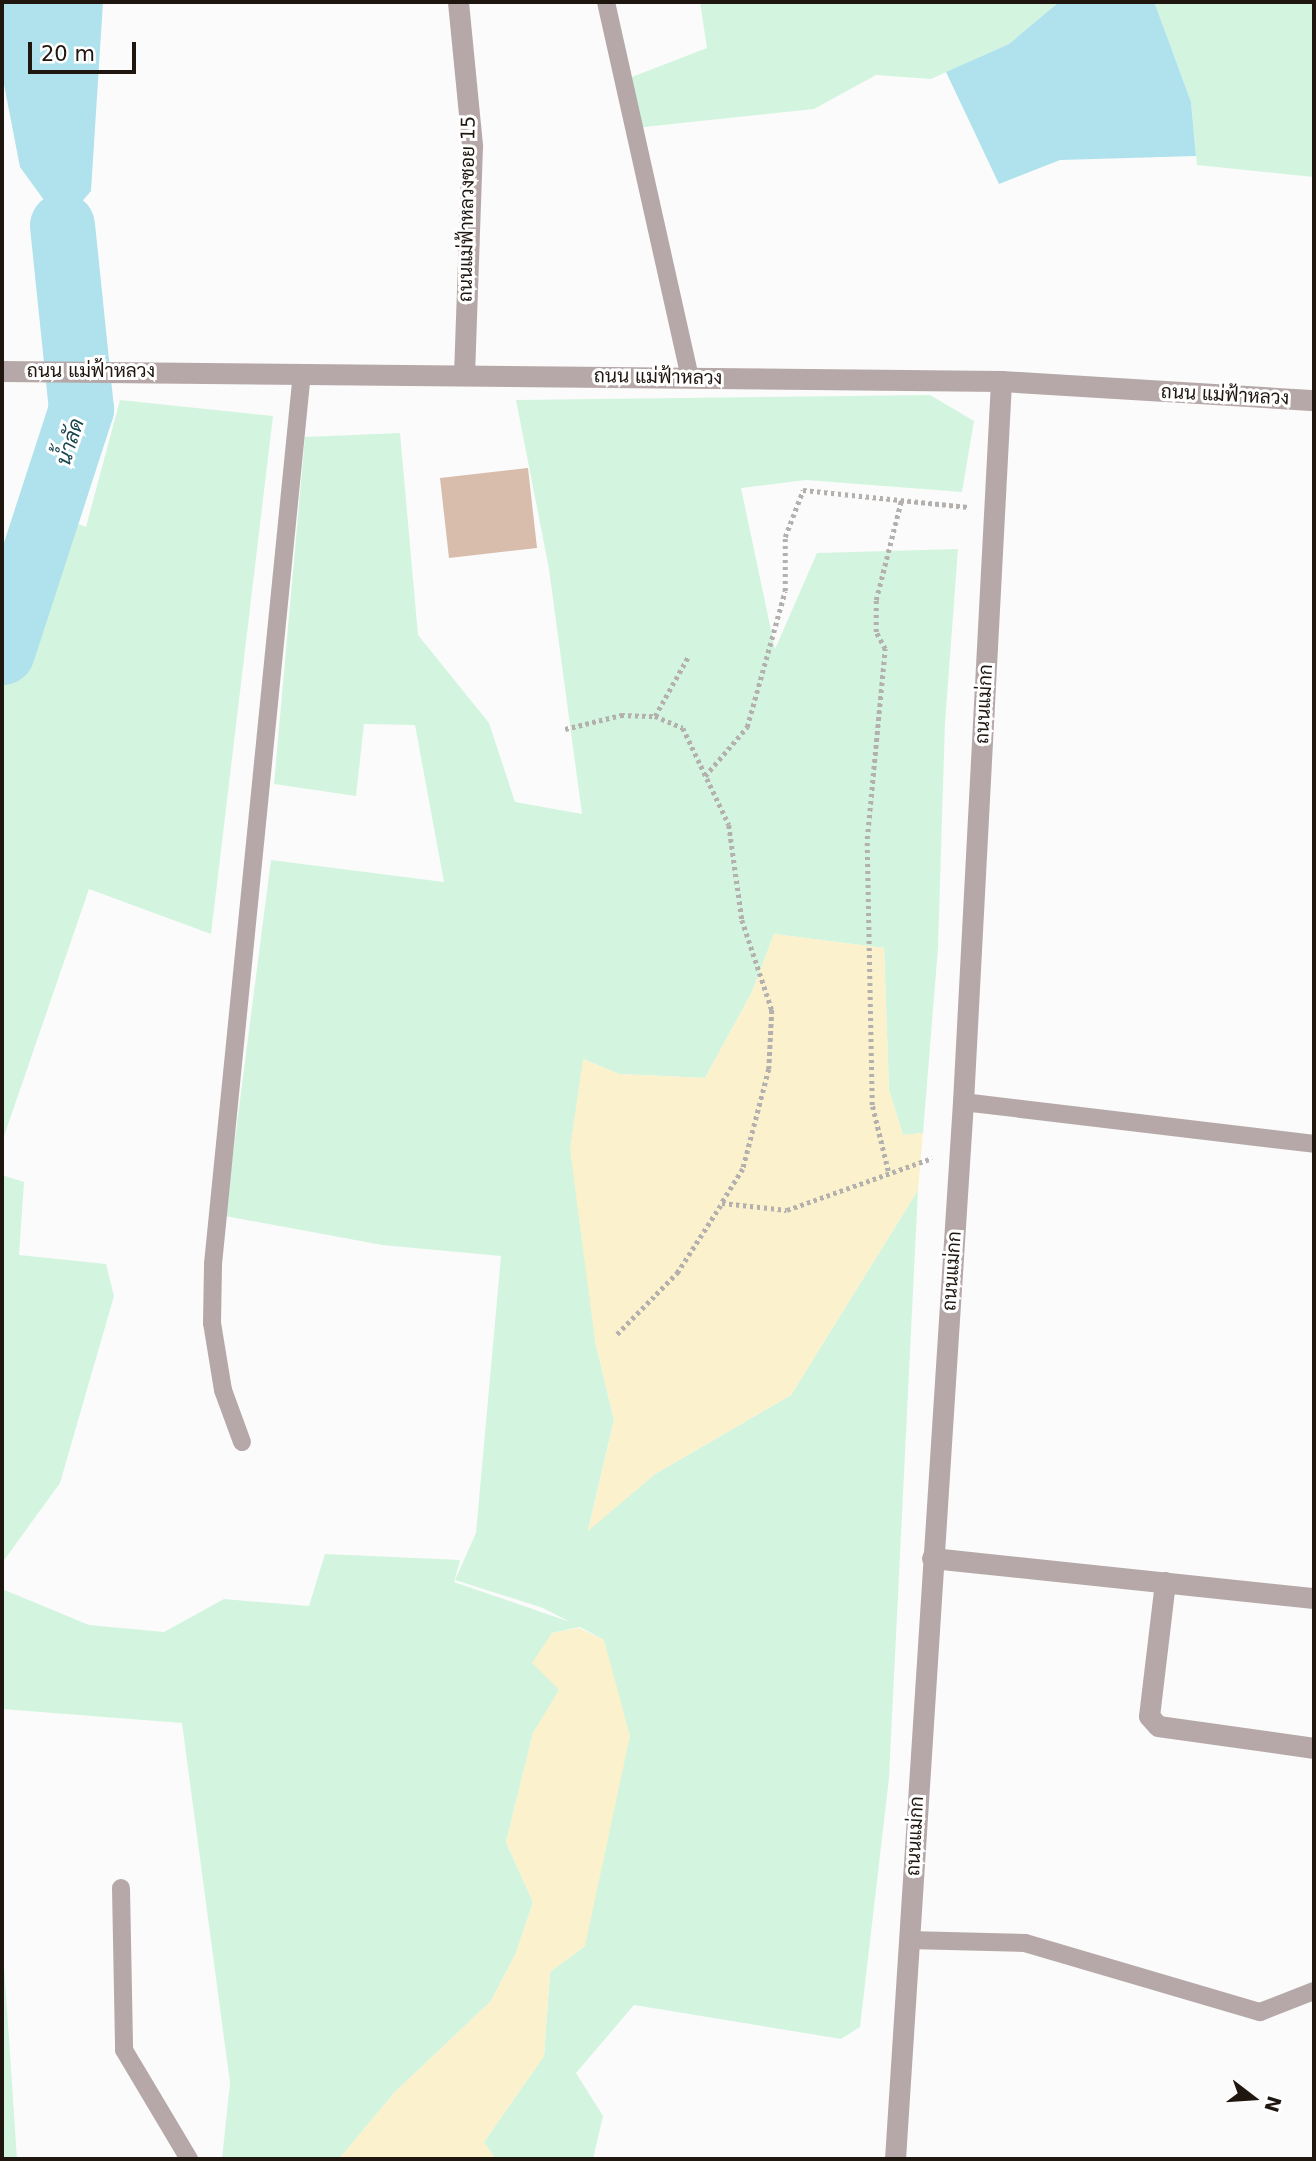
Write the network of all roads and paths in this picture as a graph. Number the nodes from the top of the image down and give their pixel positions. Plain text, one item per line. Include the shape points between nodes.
1 (458, 2) edge
2 (606, 2) edge
3 (2, 371) edge
4 (302, 373) junction
5 (464, 374) junction
6 (690, 378) junction
7 (1001, 382) junction
8 (1314, 400) edge
9 (901, 500) junction
10 (994, 508) junction
11 (688, 657) dead end
12 (655, 716) junction
13 (565, 729) dead end
14 (705, 776) junction
15 (963, 1102) junction
16 (1314, 1144) edge
17 (960, 1151) junction
18 (888, 1171) junction
19 (722, 1203) junction
20 (617, 1334) dead end
21 (242, 1442) dead end
22 (932, 1558) junction
23 (1165, 1582) junction
24 (1314, 1598) edge
25 (1314, 1748) edge
26 (121, 1888) dead end
27 (909, 1940) junction
28 (1314, 1991) edge
29 (189, 2159) edge
30 (895, 2159) edge

1 - 5 street, ถนนแม่ฟ้าหลวงซอย 15 via 472,146
2 - 6 lane
3 - 4 street, ถนน แม่ฟ้าหลวง
4 - 5 street, ถนน แม่ฟ้าหลวง
4 - 21 lane via 213,1264 212,1323 223,1390
5 - 6 street, ถนน แม่ฟ้าหลวง
6 - 7 street, ถนน แม่ฟ้าหลวง
7 - 8 street, ถนน แม่ฟ้าหลวง
7 - 10 street, ถนนแม่กก
9 - 10 path
9 - 14 path via 803,490 785,537 785,591 747,727
9 - 18 path via 876,600 876,632 885,649 867,839 872,1105
10 - 15 street, ถนนแม่กก
11 - 12 path
12 - 13 path via 621,715
12 - 14 path via 683,728
14 - 19 path via 729,825 742,920 772,1010 769,1069 743,1169
15 - 16 lane
15 - 17 street, ถนนแม่กก
17 - 18 path
17 - 22 street, ถนนแม่กก
18 - 19 path via 787,1210
19 - 20 path via 677,1273
22 - 23 street
22 - 27 street, ถนนแม่กก
23 - 24 street
23 - 25 street via 1149,1716 1158,1726
26 - 29 lane via 124,2050
27 - 28 lane via 1024,1943 1260,2012
27 - 30 street, ถนนแม่กก

